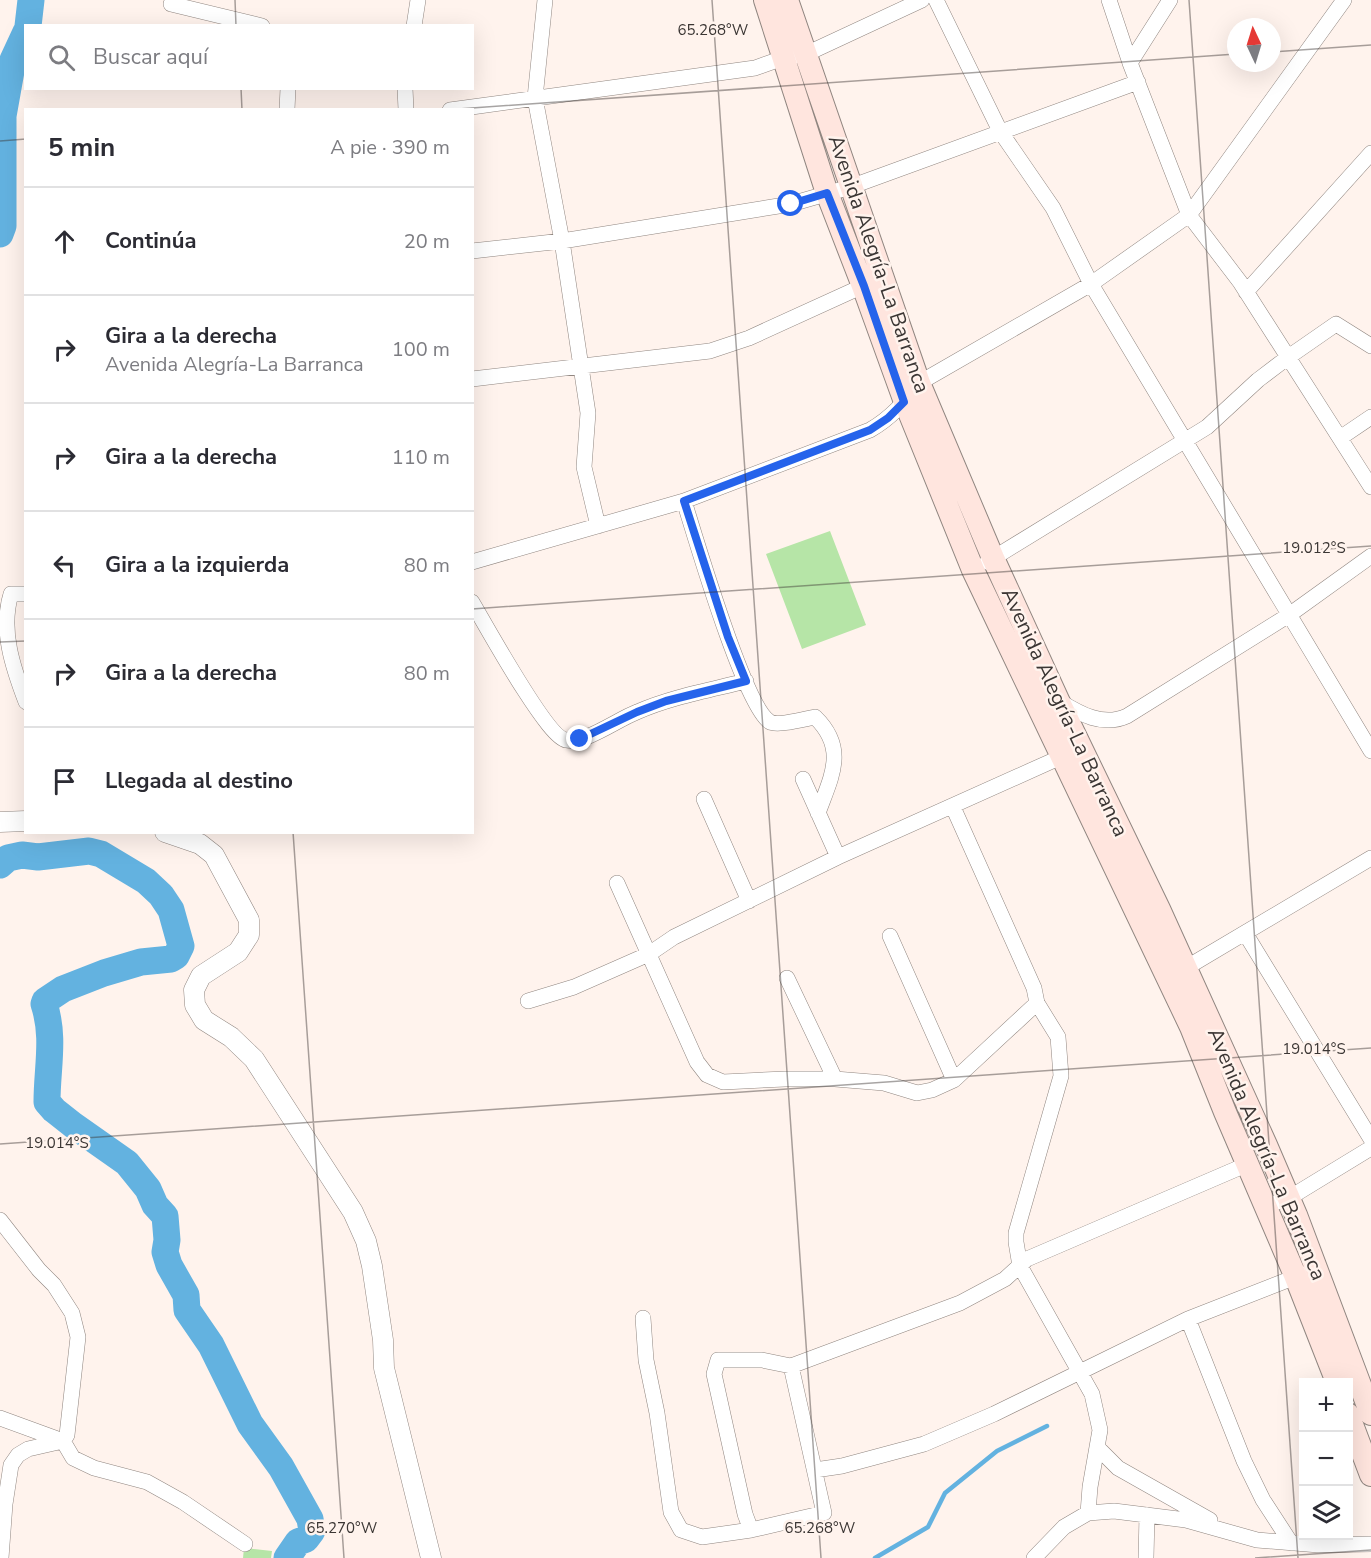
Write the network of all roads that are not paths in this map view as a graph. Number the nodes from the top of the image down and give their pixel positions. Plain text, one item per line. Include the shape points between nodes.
1 (418, 0) edge
2 (545, 0) edge
3 (765, 0) edge
4 (787, 0) edge
5 (922, 0) edge
6 (936, 0) edge
7 (1109, 0) edge
8 (1170, 0) edge
9 (1344, 0) edge
10 (171, 4) dead end
11 (254, 24) edge
12 (414, 24) edge
13 (794, 56) junction
14 (1130, 63) junction
15 (1137, 82) junction
16 (288, 90) edge
17 (405, 90) edge
18 (535, 98) junction
19 (287, 108) edge
20 (406, 108) edge
21 (464, 108) edge
22 (1000, 131) junction
23 (1371, 153) edge
24 (850, 187) junction
25 (827, 193) junction
26 (1189, 215) junction
27 (562, 241) junction
28 (474, 251) edge
29 (874, 283) junction
30 (1090, 284) junction
31 (1246, 292) junction
32 (1371, 346) edge
33 (1287, 358) junction
34 (580, 366) junction
35 (474, 379) edge
36 (919, 383) junction
37 (904, 402) junction
38 (1371, 417) edge
39 (1340, 438) junction
40 (1185, 441) junction
41 (1371, 488) edge
42 (684, 501) junction
43 (598, 526) junction
44 (1371, 556) edge
45 (993, 558) junction
46 (474, 561) edge
47 (973, 570) junction
48 (24, 594) edge
49 (474, 605) edge
50 (1289, 615) junction
51 (746, 681) junction
52 (1031, 691) junction
53 (24, 697) edge
54 (1058, 700) junction
55 (1371, 751) edge
56 (1061, 757) junction
57 (803, 778) dead end
58 (704, 799) dead end
59 (953, 807) junction
60 (818, 813) junction
61 (24, 821) edge
62 (0, 822) edge
63 (176, 834) edge
64 (192, 837) edge
65 (838, 857) junction
66 (1371, 858) edge
67 (616, 883) dead end
68 (749, 901) junction
69 (1245, 933) junction
70 (890, 936) dead end
71 (649, 954) junction
72 (1177, 973) junction
73 (787, 978) dead end
74 (528, 1001) dead end
75 (1037, 1003) junction
76 (835, 1079) junction
77 (954, 1080) junction
78 (1371, 1139) edge
79 (1371, 1148) edge
80 (1248, 1164) junction
81 (1289, 1198) junction
82 (1266, 1206) junction
83 (0, 1220) edge
84 (1020, 1266) junction
85 (1306, 1273) junction
86 (643, 1318) dead end
87 (1188, 1319) junction
88 (791, 1366) junction
89 (1080, 1372) junction
90 (1336, 1378) edge
91 (1371, 1414) edge
92 (0, 1418) edge
93 (1353, 1426) edge
94 (63, 1441) junction
95 (1097, 1447) junction
96 (1370, 1468) edge
97 (815, 1470) junction
98 (1088, 1513) junction
99 (1147, 1515) junction
100 (751, 1530) junction
101 (1231, 1532) junction
102 (1292, 1543) junction
103 (245, 1544) dead end
104 (1371, 1544) edge
105 (1, 1558) edge
106 (431, 1558) edge
107 (1034, 1558) edge
108 (1146, 1558) edge

1 - 12 street
2 - 18 street
3 - 13 main road, Avenida Alegría-La Barranca
4 - 13 main road, Avenida Alegría-La Barranca
5 - 13 street
6 - 22 street
7 - 14 street
8 - 14 street
9 - 26 street
10 - 11 street
13 - 18 street via 755,68
13 - 24 main road, Avenida Alegría-La Barranca
13 - 25 main road, Avenida Alegría-La Barranca
14 - 15 street
15 - 22 street
15 - 26 street
16 - 19 street
17 - 20 street
18 - 21 street
18 - 27 street
22 - 24 street
22 - 30 street via 1053,208
23 - 31 street
24 - 25 street
24 - 29 main road, Avenida Alegría-La Barranca
25 - 27 street via 791,204
25 - 29 main road, Avenida Alegría-La Barranca
26 - 30 street
26 - 31 street
27 - 28 street
27 - 34 street
29 - 34 street via 710,351
29 - 36 main road, Avenida Alegría-La Barranca
29 - 37 main road, Avenida Alegría-La Barranca
30 - 36 street
30 - 40 street
31 - 33 street
32 - 33 street via 1336,324
33 - 39 street
33 - 40 street via 1207,427
34 - 35 street
34 - 43 street via 588,413 584,467
36 - 37 street
36 - 45 main road, Avenida Alegría-La Barranca
37 - 42 street via 870,430
37 - 47 main road, Avenida Alegría-La Barranca
38 - 39 street
39 - 41 street
40 - 45 street
40 - 50 street
42 - 43 street
42 - 51 street
43 - 46 street
44 - 50 street
45 - 47 street
45 - 54 main road, Avenida Alegría-La Barranca
47 - 52 main road, Avenida Alegría-La Barranca
48 - 53 street via 11,594 3,621 4,642
49 - 51 street via 538,712 566,741 580,739 666,701
50 - 54 street via 1118,720 1101,721
50 - 55 street
51 - 60 street via 758,710 770,722 815,717 831,738 836,758
52 - 54 street
52 - 56 main road, Avenida Alegría-La Barranca
54 - 72 main road, Avenida Alegría-La Barranca
56 - 59 street
56 - 72 main road, Avenida Alegría-La Barranca
57 - 60 street
58 - 68 street
59 - 65 street
59 - 75 street via 1034,988
60 - 65 street
61 - 62 street
63 - 64 street
64 - 106 street via 214,855 249,920 249,935 238,952 201,976 194,990 195,1005 204,1020 231,1036 255,1059 353,1212 366,1241 384,1368
65 - 68 street
66 - 69 street
67 - 71 street
68 - 71 street via 674,937
69 - 72 street
69 - 78 street
70 - 77 street
71 - 74 street via 574,987
71 - 76 street via 706,1075 723,1082
72 - 80 main road, Avenida Alegría-La Barranca via 1191,1027
72 - 81 main road, Avenida Alegría-La Barranca
73 - 76 street
75 - 77 street
75 - 84 street via 1058,1037 1061,1076 1016,1233
76 - 77 street via 884,1083 917,1093
79 - 81 street
80 - 82 main road, Avenida Alegría-La Barranca
80 - 84 street via 1058,1245
81 - 82 street
81 - 85 main road, Avenida Alegría-La Barranca
82 - 85 main road, Avenida Alegría-La Barranca
83 - 94 street via 72,1313 78,1337 67,1435
84 - 88 street via 1005,1280 960,1303
84 - 89 street
85 - 87 street
85 - 90 main road, Avenida Alegría-La Barranca
85 - 91 main road, Avenida Alegría-La Barranca
86 - 100 street via 646,1360 671,1512 681,1530 702,1538
87 - 89 street
87 - 102 street via 1244,1461 1263,1500
88 - 97 street
88 - 100 street via 762,1360 718,1360 714,1374
89 - 95 street via 1092,1394 1100,1430
89 - 97 street via 924,1444
92 - 94 street
93 - 96 main road
94 - 103 street via 73,1458 94,1468 147,1482
94 - 105 street via 28,1449 11,1465
95 - 98 street
95 - 101 street via 1118,1468
97 - 100 street via 824,1513
98 - 99 street
98 - 107 street via 1064,1527
99 - 101 street
99 - 108 street
101 - 102 street via 1257,1540
102 - 104 street

